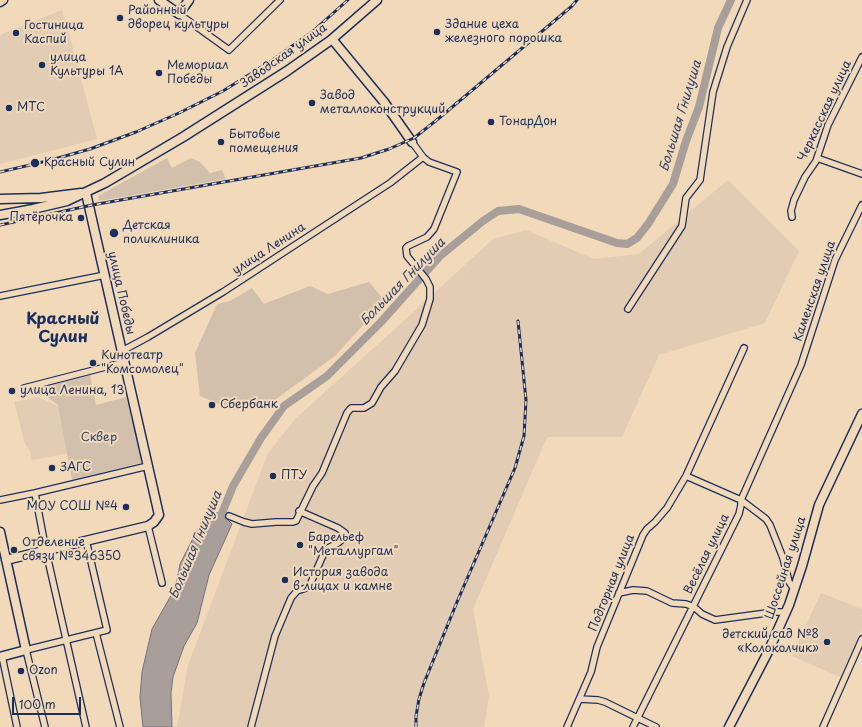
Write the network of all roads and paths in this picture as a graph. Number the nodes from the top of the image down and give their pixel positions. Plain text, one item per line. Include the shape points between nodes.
1 (3, 0) edge
2 (158, 0) edge
3 (189, 0) edge
4 (280, 0) edge
5 (377, 0) edge
6 (747, 0) edge
7 (0, 2) edge
8 (178, 14) junction
9 (332, 39) junction
10 (862, 57) edge
11 (412, 142) joint
12 (423, 158) junction
13 (817, 158) junction
14 (862, 174) edge
15 (86, 193) junction
16 (0, 199) edge
17 (862, 204) edge
18 (0, 215) edge
19 (792, 218) dead end
20 (105, 275) junction
21 (0, 296) edge
22 (628, 309) dead end
23 (744, 348) dead end
24 (122, 351) junction
25 (125, 362) junction
26 (792, 387) joint
27 (24, 388) dead end
28 (862, 414) edge
29 (148, 466) junction
30 (686, 476) junction
31 (35, 493) junction
32 (0, 500) edge
33 (741, 500) junction
34 (299, 511) junction
35 (229, 516) dead end
36 (148, 526) junction
37 (0, 532) edge
38 (86, 540) junction
39 (46, 551) junction
40 (6, 560) junction
41 (162, 583) dead end
42 (794, 589) junction
43 (619, 593) junction
44 (694, 607) junction
45 (786, 612) junction
46 (96, 633) junction
47 (862, 639) edge
48 (66, 641) junction
49 (26, 650) junction
50 (1, 657) edge
51 (580, 699) junction
52 (637, 717) junction
53 (17, 727) edge
54 (45, 727) edge
55 (86, 727) edge
56 (120, 727) edge
57 (250, 727) edge
58 (567, 727) edge
59 (633, 727) edge
60 (656, 727) edge
61 (729, 727) edge
62 (823, 727) edge

1 - 7 main road
2 - 8 main road
3 - 8 main road
4 - 8 street via 229,50
5 - 9 main road, Заводская улица
6 - 22 street via 727,47 713,92 700,180 686,198 682,226
9 - 11 main road via 384,102
9 - 15 main road, Заводская улица via 201,126
10 - 13 street, Черкасская улица via 828,125
11 - 12 street
12 - 24 street, улица Ленина via 390,183 223,292
12 - 34 street via 457,172 434,229 406,248 407,256 430,287 430,299 424,320 395,371 381,387 372,403 364,408 349,409 322,473
13 - 14 street
13 - 19 street, Черкасская улица via 794,200
15 - 16 main road
15 - 18 main road, Заводская улица via 50,206
15 - 20 main road, улица Победы
17 - 26 street, Каменская улица via 835,260
20 - 21 street
20 - 24 main road, улица Победы
23 - 30 street, Подгорная улица
24 - 25 main road, улица Победы
25 - 27 street
25 - 29 main road, улица Победы
26 - 33 street, Весёлая улица
28 - 42 main road, Шоссейная улица via 819,505
29 - 31 street
29 - 36 main road, улица Победы via 158,515
30 - 33 street
30 - 43 street, Подгорная улица via 667,508 643,534
31 - 32 street
31 - 39 street
33 - 42 street via 759,513 770,526 783,558 789,582
33 - 44 street, Весёлая улица via 739,514
34 - 35 street via 296,521 293,522 252,524
34 - 57 street via 338,528 346,536 324,553 309,587 291,598 275,636
36 - 38 main road
36 - 41 street
37 - 40 main road
38 - 39 main road
38 - 46 street via 107,630
39 - 40 main road
39 - 48 street
40 - 49 main road
42 - 45 main road, Шоссейная улица
43 - 44 street via 647,591 672,603
43 - 51 street, Подгорная улица via 597,647 591,672
44 - 45 street via 715,620
44 - 52 street, Весёлая улица
45 - 61 main road, Шоссейная улица
46 - 48 street
46 - 56 street
47 - 62 street
48 - 49 street
48 - 55 street
49 - 50 main road
49 - 54 street
50 - 53 street
51 - 52 street via 605,702
51 - 58 street, Подгорная улица
52 - 59 street, Весёлая улица
52 - 60 street

